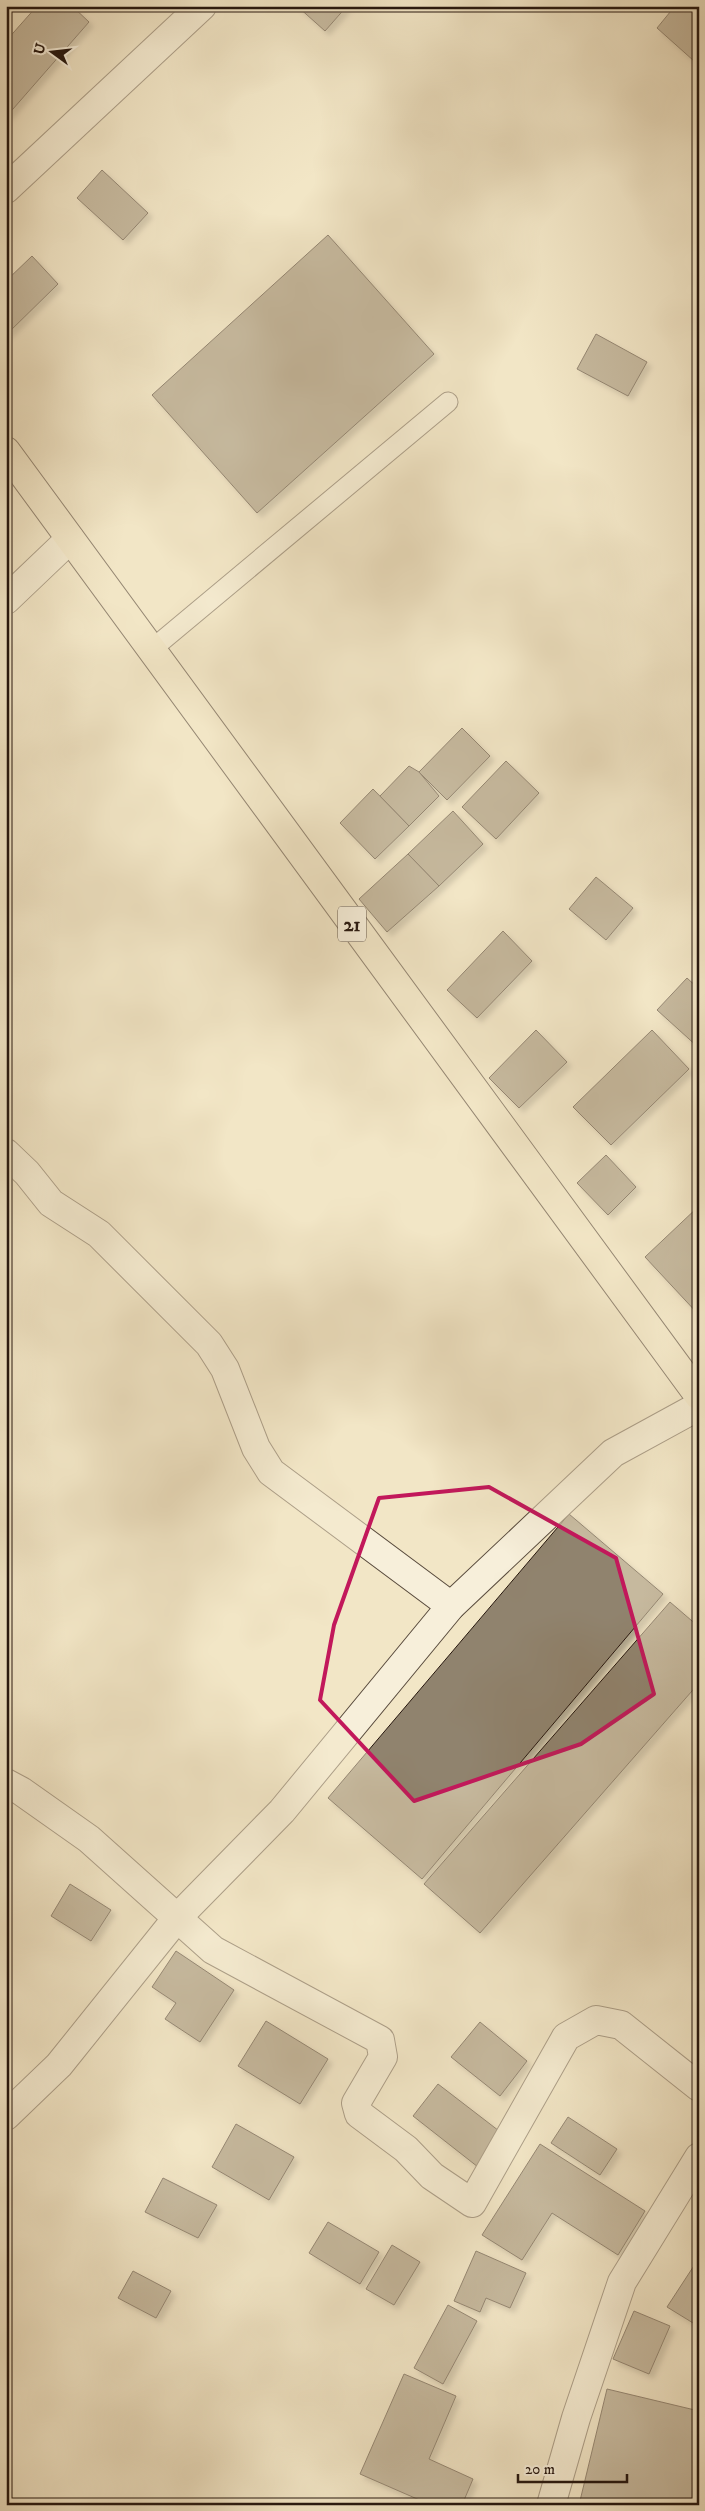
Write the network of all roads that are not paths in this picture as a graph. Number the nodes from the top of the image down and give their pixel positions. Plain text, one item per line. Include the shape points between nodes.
1 (202, 6) edge
2 (6, 188) edge
3 (448, 402) dead end
4 (6, 451) edge
5 (70, 539) junction
6 (6, 600) edge
7 (151, 650) junction
8 (6, 1153) edge
9 (699, 1396) edge
10 (699, 1406) edge
11 (451, 1606) junction
12 (6, 1784) edge
13 (176, 1918) junction
14 (699, 2087) edge
15 (6, 2116) edge
16 (699, 2157) edge
17 (551, 2505) edge

1 - 2 street
3 - 7 lane
4 - 5 highway, 21
5 - 6 street
5 - 7 highway, 21
7 - 9 highway, 21
8 - 11 street via 51,1203 99,1234 210,1344 225,1369 256,1448 271,1472
10 - 11 street via 613,1453
11 - 13 street via 282,1810
12 - 13 street via 89,1839
13 - 14 street via 213,1950 380,2040 383,2057 356,2103 359,2114 406,2149 432,2176 472,2203 566,2037 596,2020 622,2025
13 - 15 street via 59,2065
16 - 17 street via 622,2282 576,2418

